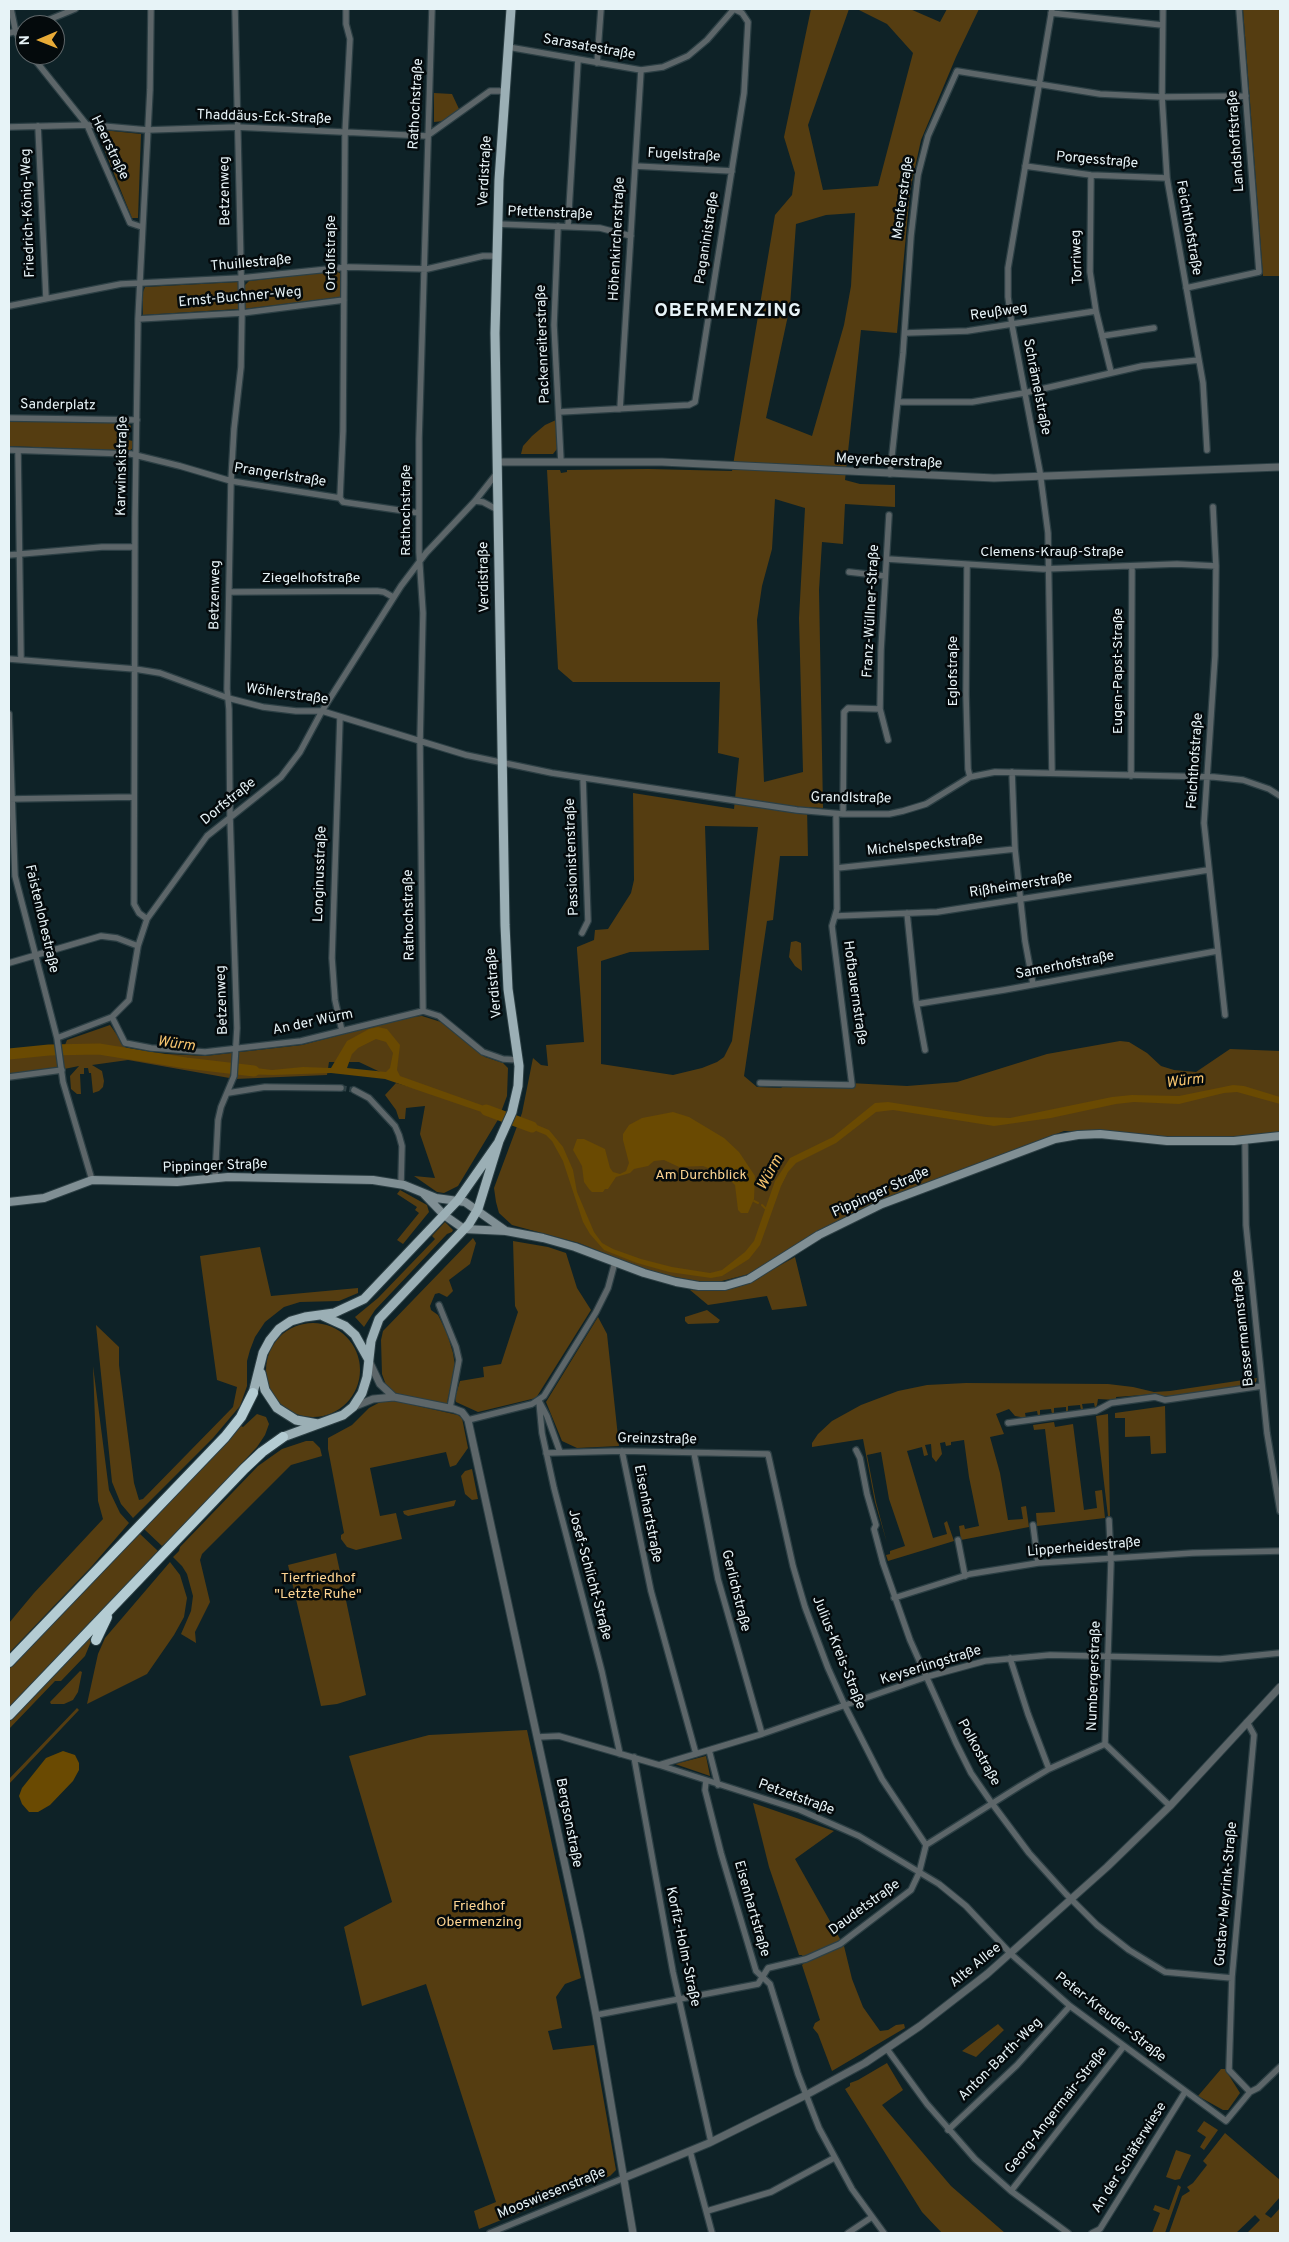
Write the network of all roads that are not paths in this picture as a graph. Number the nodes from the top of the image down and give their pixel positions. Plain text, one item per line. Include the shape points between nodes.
1 (11, 9) edge
2 (75, 9) edge
3 (151, 9) edge
4 (235, 9) edge
5 (346, 9) edge
6 (432, 9) edge
7 (511, 9) edge
8 (601, 9) edge
9 (734, 9) edge
10 (1164, 9) edge
11 (1239, 9) edge
12 (1052, 11) edge
13 (60, 15) edge
14 (1162, 25) junction
15 (15, 28) edge
16 (508, 47) junction
17 (578, 60) junction
18 (597, 63) junction
19 (39, 65) edge
20 (641, 70) junction
21 (1039, 85) junction
22 (504, 91) junction
23 (1246, 96) junction
24 (1162, 97) junction
25 (86, 125) junction
26 (38, 126) junction
27 (9, 127) edge
28 (237, 127) junction
29 (147, 130) junction
30 (345, 133) junction
31 (427, 136) junction
32 (635, 166) junction
33 (1024, 166) junction
34 (732, 171) junction
35 (1091, 175) junction
36 (1167, 178) junction
37 (497, 224) junction
38 (558, 226) junction
39 (568, 226) junction
40 (142, 227) junction
41 (631, 236) junction
42 (496, 256) junction
43 (344, 268) junction
44 (424, 269) junction
45 (241, 278) junction
46 (140, 283) junction
47 (1186, 288) junction
48 (46, 298) junction
49 (344, 300) junction
50 (9, 306) edge
51 (1096, 310) junction
52 (242, 313) junction
53 (138, 319) junction
54 (1012, 325) junction
55 (1154, 328) dead end
56 (905, 333) junction
57 (1102, 336) junction
58 (1199, 360) junction
59 (1111, 372) junction
60 (1024, 393) junction
61 (898, 402) junction
62 (620, 408) junction
63 (559, 412) junction
64 (9, 418) edge
65 (137, 420) junction
66 (9, 450) edge
67 (1207, 450) dead end
68 (18, 451) junction
69 (136, 455) junction
70 (497, 462) junction
71 (561, 462) junction
72 (1280, 467) edge
73 (498, 473) junction
74 (890, 474) junction
75 (1040, 477) junction
76 (231, 481) junction
77 (340, 498) junction
78 (475, 502) junction
79 (1214, 507) dead end
80 (498, 510) junction
81 (419, 513) junction
82 (889, 515) dead end
83 (135, 547) junction
84 (9, 555) edge
85 (18, 555) junction
86 (887, 559) junction
87 (420, 562) junction
88 (967, 565) junction
89 (1132, 566) junction
90 (1216, 566) junction
91 (1050, 568) junction
92 (849, 572) dead end
93 (885, 576) junction
94 (229, 592) junction
95 (393, 597) junction
96 (9, 658) edge
97 (21, 659) junction
98 (135, 668) junction
99 (228, 698) junction
100 (880, 710) junction
101 (322, 711) junction
102 (9, 714) edge
103 (340, 717) junction
104 (888, 740) dead end
105 (420, 742) junction
106 (502, 762) junction
107 (1012, 772) junction
108 (1052, 774) junction
109 (1131, 776) junction
110 (970, 777) junction
111 (1207, 777) junction
112 (583, 778) junction
113 (1280, 796) edge
114 (134, 797) junction
115 (10, 799) edge
116 (836, 814) junction
117 (844, 814) junction
118 (230, 816) junction
119 (1015, 849) junction
120 (837, 868) junction
121 (1208, 870) junction
122 (1021, 899) junction
123 (907, 913) junction
124 (836, 916) junction
125 (147, 919) junction
126 (582, 933) dead end
127 (138, 946) junction
128 (1217, 951) junction
129 (36, 956) junction
130 (9, 963) edge
131 (1033, 984) junction
132 (917, 1004) junction
133 (423, 1010) junction
134 (1225, 1015) dead end
135 (112, 1017) junction
136 (342, 1031) junction
137 (58, 1041) junction
138 (236, 1048) junction
139 (924, 1050) dead end
140 (519, 1060) junction
141 (62, 1070) junction
142 (9, 1077) edge
143 (760, 1083) dead end
144 (341, 1088) tunnel mouth
145 (354, 1090) tunnel mouth
146 (228, 1093) junction
147 (1280, 1136) edge
148 (500, 1141) junction
149 (1245, 1141) junction
150 (215, 1178) junction
151 (92, 1180) junction
152 (401, 1184) junction
153 (423, 1193) junction
154 (458, 1200) junction
155 (9, 1202) edge
156 (478, 1209) junction
157 (444, 1215) junction
158 (464, 1229) junction
159 (506, 1231) junction
160 (615, 1262) junction
161 (439, 1305) dead end
162 (319, 1315) junction
163 (369, 1361) junction
164 (260, 1367) junction
165 (1262, 1386) junction
166 (253, 1393) joint
167 (394, 1397) junction
168 (539, 1402) junction
169 (353, 1407) junction
170 (450, 1408) junction
171 (468, 1420) junction
172 (1008, 1423) dead end
173 (319, 1425) junction
174 (284, 1438) joint
175 (856, 1450) dead end
176 (622, 1451) junction
177 (560, 1452) junction
178 (546, 1453) junction
179 (694, 1453) junction
180 (768, 1454) joint
181 (1276, 1463) edge
182 (1280, 1511) edge
183 (1109, 1520) dead end
184 (1034, 1525) dead end
185 (958, 1540) dead end
186 (1280, 1551) edge
187 (1111, 1557) junction
188 (1038, 1563) junction
189 (965, 1576) junction
190 (894, 1598) junction
191 (112, 1607) junction
192 (96, 1640) dead end
193 (1280, 1653) edge
194 (1109, 1656) junction
195 (1010, 1658) junction
196 (9, 1662) edge
197 (926, 1677) junction
198 (1280, 1687) edge
199 (845, 1706) junction
200 (9, 1715) edge
201 (1246, 1722) junction
202 (762, 1734) junction
203 (538, 1737) junction
204 (1105, 1744) junction
205 (709, 1750) junction
206 (620, 1754) junction
207 (696, 1754) junction
208 (634, 1757) junction
209 (659, 1765) junction
210 (1049, 1769) junction
211 (706, 1781) junction
212 (718, 1785) junction
213 (991, 1802) junction
214 (1170, 1806) junction
215 (926, 1845) junction
216 (919, 1873) junction
217 (1072, 1899) junction
218 (1011, 1954) junction
219 (763, 1977) junction
220 (1232, 1978) junction
221 (680, 1998) junction
222 (1070, 2006) junction
223 (596, 2015) junction
224 (1124, 2046) junction
225 (887, 2049) junction
226 (1280, 2067) edge
227 (1186, 2092) junction
228 (1250, 2092) junction
229 (806, 2095) junction
230 (948, 2130) junction
231 (711, 2142) junction
232 (690, 2151) junction
233 (834, 2158) junction
234 (624, 2178) junction
235 (1011, 2191) junction
236 (707, 2211) junction
237 (872, 2217) junction
238 (490, 2233) edge
239 (633, 2233) edge
240 (712, 2233) edge
241 (848, 2233) edge
242 (884, 2233) edge
243 (1068, 2233) edge
244 (1092, 2233) edge

1 - 15 street
2 - 13 street
3 - 29 street, Karwinskistraße
4 - 28 street, Betzenweg
5 - 30 street, Ortolfstraße via 350,39
6 - 31 street, Rathochstraße
7 - 16 main road, Verdistraße
8 - 18 street
9 - 20 street, Sarasatestraße via 688,56 662,67
9 - 34 street, Paganinistraße via 742,13 748,22 744,93
10 - 14 street, Feichthofstraße
11 - 23 street, Landshoffstraße
12 - 14 street
12 - 21 street, Schrämelstraße
14 - 24 street, Feichthofstraße
16 - 17 street, Sarasatestraße
16 - 22 main road, Verdistraße
17 - 18 street, Sarasatestraße
17 - 39 street
18 - 20 street, Sarasatestraße
19 - 25 street, Heerstraße
20 - 32 street, Höhenkircherstraße
21 - 24 street, Menterstraße via 1100,94
21 - 33 street, Schrämelstraße
21 - 56 street, Menterstraße via 957,71 928,136 918,175
22 - 31 street via 490,91
22 - 37 main road, Verdistraße
23 - 24 street, Menterstraße
23 - 47 street, Landshoffstraße via 1259,272
24 - 36 street, Feichthofstraße
25 - 26 street, Thaddäus-Eck-Straße
25 - 29 street, Thaddäus-Eck-Straße
25 - 40 street, Heerstraße via 130,224
26 - 27 street, Thaddäus-Eck-Straße
26 - 48 street, Friedrich-König-Weg
28 - 29 street, Thaddäus-Eck-Straße
28 - 30 street, Thaddäus-Eck-Straße
28 - 45 street, Betzenweg
29 - 40 street, Karwinskistraße
30 - 31 street, Thaddäus-Eck-Straße
30 - 43 street, Ortolfstraße
31 - 44 street, Rathochstraße
32 - 34 street, Fugelstraße
32 - 41 street, Höhenkircherstraße
33 - 35 street, Porgesstraße
33 - 54 street, Schrämelstraße via 1008,268
34 - 62 street, Paganinistraße via 695,402 689,405
35 - 36 street, Porgesstraße
35 - 51 street, Torriweg via 1090,272
36 - 47 street, Feichthofstraße
37 - 38 street, Pfettenstraße
37 - 42 main road, Verdistraße
38 - 39 street, Pfettenstraße
38 - 63 street, Packenreiterstraße via 554,325
39 - 41 street, Pfettenstraße via 600,228
40 - 46 street, Karwinskistraße
41 - 62 street, Höhenkircherstraße
42 - 44 street, Thuillestraße
42 - 70 main road, Verdistraße
43 - 44 street, Thuillestraße
43 - 45 street, Thuillestraße
43 - 49 street, Ortolfstraße
44 - 81 street, Rathochstraße
45 - 46 street, Thuillestraße
45 - 52 street, Betzenweg
46 - 48 street, Thuillestraße
46 - 53 street, Karwinskistraße
47 - 58 street, Feichthofstraße
48 - 50 street, Thuillestraße
49 - 52 street, Ernst-Buchner-Weg
49 - 77 street, Ortolfstraße
51 - 54 street, Reußweg
51 - 57 street, Torriweg
52 - 53 street, Ernst-Buchner-Weg
52 - 76 street, Betzenweg via 241,375
53 - 65 street, Karwinskistraße
54 - 56 street, Reußweg via 967,331
54 - 60 street, Schrämelstraße
55 - 57 street
56 - 61 street, Menterstraße
57 - 59 street, Torriweg
58 - 59 street
58 - 67 street, Feichthofstraße
59 - 60 street
60 - 61 street via 972,402
60 - 75 street, Schrämelstraße
61 - 74 street, Menterstraße
62 - 63 street, Paganinistraße
63 - 71 street, Packenreiterstraße
64 - 65 street, Sanderplatz
65 - 69 street, Karwinskistraße
66 - 68 street
68 - 69 street
68 - 85 street
69 - 76 street, Prangerlstraße
69 - 83 street, Karwinskistraße
70 - 71 street, Meyerbeerstraße
70 - 73 main road, Verdistraße
71 - 74 street, Meyerbeerstraße via 662,462
72 - 75 street, Meyerbeerstraße
73 - 78 street, Dorfstraße
73 - 80 main road, Verdistraße
74 - 75 street, Meyerbeerstraße via 954,478
75 - 91 street, Schrämelstraße
76 - 77 street, Prangerlstraße
76 - 94 street, Betzenweg
77 - 81 street, Prangerlstraße via 343,502
78 - 80 street via 483,502
78 - 87 street, Dorfstraße
79 - 90 street, Feichthofstraße
80 - 106 main road, Verdistraße
81 - 87 street, Rathochstraße
82 - 86 street, Franz-Wüllner-Straße
83 - 85 street
83 - 98 street, Karwinskistraße
84 - 85 street
85 - 97 street
86 - 88 street, Clemens-Krauß-Straße
86 - 93 street, Franz-Wüllner-Straße
87 - 95 street, Dorfstraße
87 - 105 street, Rathochstraße via 423,613
88 - 91 street, Clemens-Krauß-Straße
88 - 110 street, Eglofstraße
89 - 90 street, Clemens-Krauß-Straße
89 - 91 street, Clemens-Krauß-Straße
89 - 109 street, Eugen-Papst-Straße
90 - 111 street, Feichthofstraße via 1215,656
91 - 108 street, Schrämelstraße
92 - 93 street
93 - 100 street, Franz-Wüllner-Straße
94 - 95 street, Ziegelhofstraße via 377,591
94 - 99 street, Betzenweg
95 - 101 street, Dorfstraße
96 - 97 street, Wöhlerstraße
97 - 98 street, Wöhlerstraße
98 - 99 street, Wöhlerstraße via 160,673
98 - 114 street, Karwinskistraße
99 - 101 street, Wöhlerstraße via 263,707
99 - 118 street, Betzenweg
100 - 104 street, Franz-Wüllner-Straße
100 - 117 street via 848,708 844,712
101 - 103 street, Wöhlerstraße
101 - 118 street, Dorfstraße via 300,752 281,777
102 - 115 street, Faistenlohestraße
103 - 105 street, Wöhlerstraße
103 - 136 street, Longinusstraße via 332,958 335,1000
105 - 106 street, Wöhlerstraße
105 - 133 street, Rathochstraße
106 - 112 street, Grandlstraße
106 - 140 main road, Verdistraße via 507,962 510,1009
107 - 108 street, Grandlstraße
107 - 110 street, Grandlstraße
107 - 119 street
108 - 109 street, Grandlstraße
109 - 111 street, Grandlstraße
110 - 117 street, Grandlstraße via 919,807 890,814
111 - 113 street, Grandlstraße via 1243,780
111 - 121 street, Feichthofstraße via 1204,823
112 - 116 street, Grandlstraße via 759,806
112 - 126 street, Passionistenstraße via 588,921
114 - 115 street
114 - 125 street, Karwinskistraße via 134,904
115 - 129 street, Faistenlohestraße via 15,876
116 - 117 street, Grandlstraße
116 - 120 street, Hofbauernstraße
118 - 125 street, Dorfstraße via 206,836
118 - 138 street, Betzenweg via 238,1028
119 - 120 street, Michelspeckstraße
119 - 122 street
120 - 124 street, Hofbauernstraße
121 - 122 street, Rißheimerstraße
121 - 128 street, Feichthofstraße
122 - 123 street, Rißheimerstraße via 936,912
122 - 131 street
123 - 124 street, Rißheimerstraße
123 - 132 street
124 - 143 street, Hofbauernstraße via 832,926 852,1085
125 - 127 street, Dorfstraße
127 - 129 street via 101,936
127 - 135 street, Dorfstraße via 128,1000
128 - 131 street, Samerhofstraße
128 - 134 street, Feichthofstraße
129 - 130 street
129 - 137 street, Faistenlohestraße
131 - 132 street, Samerhofstraße
132 - 139 street
133 - 136 street, An der Würm
133 - 140 street via 439,1016 483,1052
135 - 137 street, Dorfstraße
135 - 138 street, An der Würm via 125,1042 183,1051
136 - 138 street, An der Würm via 301,1041
137 - 141 street
138 - 146 street, Betzenweg via 234,1076
140 - 148 main road, Verdistraße via 512,1112
141 - 142 street
141 - 151 street
144 - 146 street via 265,1087
145 - 152 street via 369,1098 394,1126 402,1146
146 - 150 street, Betzenweg via 218,1121
147 - 149 main road, Pippinger Straße
148 - 154 main road, Verdistraße
148 - 156 main road, Verdistraße
149 - 160 main road, Pippinger Straße via 1167,1141 1100,1134 1056,1139 882,1204 819,1235 748,1279 725,1286 676,1282
149 - 165 street, Bassermannstraße via 1246,1224
150 - 151 main road, Pippinger Straße via 178,1182
150 - 152 main road, Pippinger Straße via 308,1177
151 - 155 main road, Pippinger Straße via 44,1198
152 - 153 main road, Pippinger Straße
153 - 154 main road, Pippinger Straße
153 - 157 main road, Pippinger Straße
154 - 156 main road, Pippinger Straße
154 - 157 main road, Verdistraße
156 - 158 main road, Verdistraße
156 - 159 main road, Pippinger Straße
157 - 158 main road, Pippinger Straße
157 - 162 main road, Verdistraße via 364,1299 334,1313
158 - 159 main road, Pippinger Straße
158 - 163 main road, Verdistraße via 379,1319 371,1341
159 - 160 main road, Pippinger Straße via 554,1241
160 - 168 street via 608,1288 596,1312
161 - 170 street via 459,1360
162 - 163 main road via 345,1326 356,1335
162 - 164 main road, Verdistraße via 291,1321 279,1329 270,1340
163 - 167 street via 380,1384
163 - 169 main road, Verdistraße via 362,1393
164 - 166 main road, Verdistraße
164 - 173 main road via 265,1390 278,1408 296,1420
165 - 172 street via 1165,1400 1154,1397 1111,1403 1093,1412
165 - 181 street, Bassermannstraße via 1267,1433
166 - 196 highway via 241,1417 225,1437
167 - 169 street via 373,1399
167 - 170 street
168 - 171 street
168 - 177 street
168 - 178 street, Josef-Schlicht-Straße
169 - 173 main road
170 - 171 street via 462,1412
171 - 203 street, Bergsonstraße
173 - 174 main road
174 - 191 highway via 244,1469
175 - 190 street, Polkostraße
176 - 177 street, Greinzstraße
176 - 179 street, Greinzstraße
176 - 207 street, Eisenhartstraße via 651,1591
177 - 178 street, Greinzstraße
178 - 206 street, Josef-Schlicht-Straße
179 - 180 street, Greinzstraße
179 - 202 street, Gerlichstraße via 718,1579
180 - 199 street, Julius-Kreis-Straße via 805,1608
181 - 182 street, Bassermannstraße
183 - 187 street, Numbergerstraße
184 - 188 street
185 - 189 street
186 - 187 street, Lipperheidestraße
187 - 188 street, Lipperheidestraße
187 - 194 street, Numbergerstraße
188 - 189 street, Lipperheidestraße
189 - 190 street, Lipperheidestraße
190 - 197 street, Polkostraße
191 - 192 highway
191 - 200 highway
193 - 194 street, Keyserlingstraße via 1220,1659
194 - 195 street, Keyserlingstraße
194 - 204 street, Numbergerstraße
195 - 197 street, Keyserlingstraße via 985,1661
195 - 210 street
197 - 199 street, Keyserlingstraße
197 - 213 street, Polkostraße via 971,1773
198 - 201 street, Alte Allee
199 - 202 street, Keyserlingstraße
199 - 215 street, Julius-Kreis-Straße via 882,1779
201 - 214 street, Alte Allee
201 - 220 street, Gustav-Meyrink-Straße via 1254,1735
202 - 205 street, Keyserlingstraße
203 - 206 street, Petzetstraße via 559,1736
203 - 223 street, Bergsonstraße
204 - 210 street
204 - 214 street, Numbergerstraße
205 - 207 street, Keyserlingstraße
205 - 212 street
206 - 208 street, Petzetstraße
207 - 209 street, Keyserlingstraße
208 - 209 street, Petzetstraße
208 - 221 street, Korfiz-Holm-Straße
209 - 211 street, Petzetstraße
210 - 213 street
211 - 212 street, Petzetstraße
211 - 219 street, Eisenhartstraße via 705,1790 739,1917 756,1971
212 - 216 street, Petzetstraße via 800,1810 859,1836
213 - 215 street
213 - 217 street, Polkostraße via 1029,1853
214 - 217 street, Alte Allee
215 - 216 street, Daudetstraße
216 - 218 street, Petzetstraße via 966,1906
216 - 219 street, Daudetstraße via 911,1890 840,1944 806,1959 768,1968
217 - 218 street, Alte Allee
217 - 220 street, Polkostraße via 1097,1925 1165,1972
218 - 222 street, Peter-Kreuder-Straße
218 - 225 street, Alte Allee via 971,1988
219 - 221 street, Daudetstraße via 758,1984
219 - 229 street, Eisenhartstraße via 770,1984
220 - 228 street, Gustav-Meyrink-Straße via 1228,2070
221 - 223 street, Daudetstraße
221 - 231 street, Korfiz-Holm-Straße
222 - 224 street, Peter-Kreuder-Straße
222 - 230 street, Anton-Barth-Weg via 1017,2065
223 - 234 street, Bergsonstraße
224 - 227 street, Peter-Kreuder-Straße
224 - 235 street, Georg-Angermair-Straße
225 - 229 street, Alte Allee
225 - 230 street
226 - 228 street
227 - 228 street, Peter-Kreuder-Straße via 1226,2122
227 - 244 street, An der Schäferwiese via 1100,2230
229 - 231 street, Alte Allee
229 - 233 street, Eisenhartstraße
230 - 235 street
231 - 232 street, Alte Allee
232 - 234 street, Alte Allee
232 - 236 street
233 - 236 street via 771,2192
233 - 237 street, Eisenhartstraße
234 - 238 street, Mooswiesenstraße
234 - 239 street, Bergsonstraße
235 - 243 street
236 - 240 street
237 - 241 street
237 - 242 street, Eisenhartstraße

